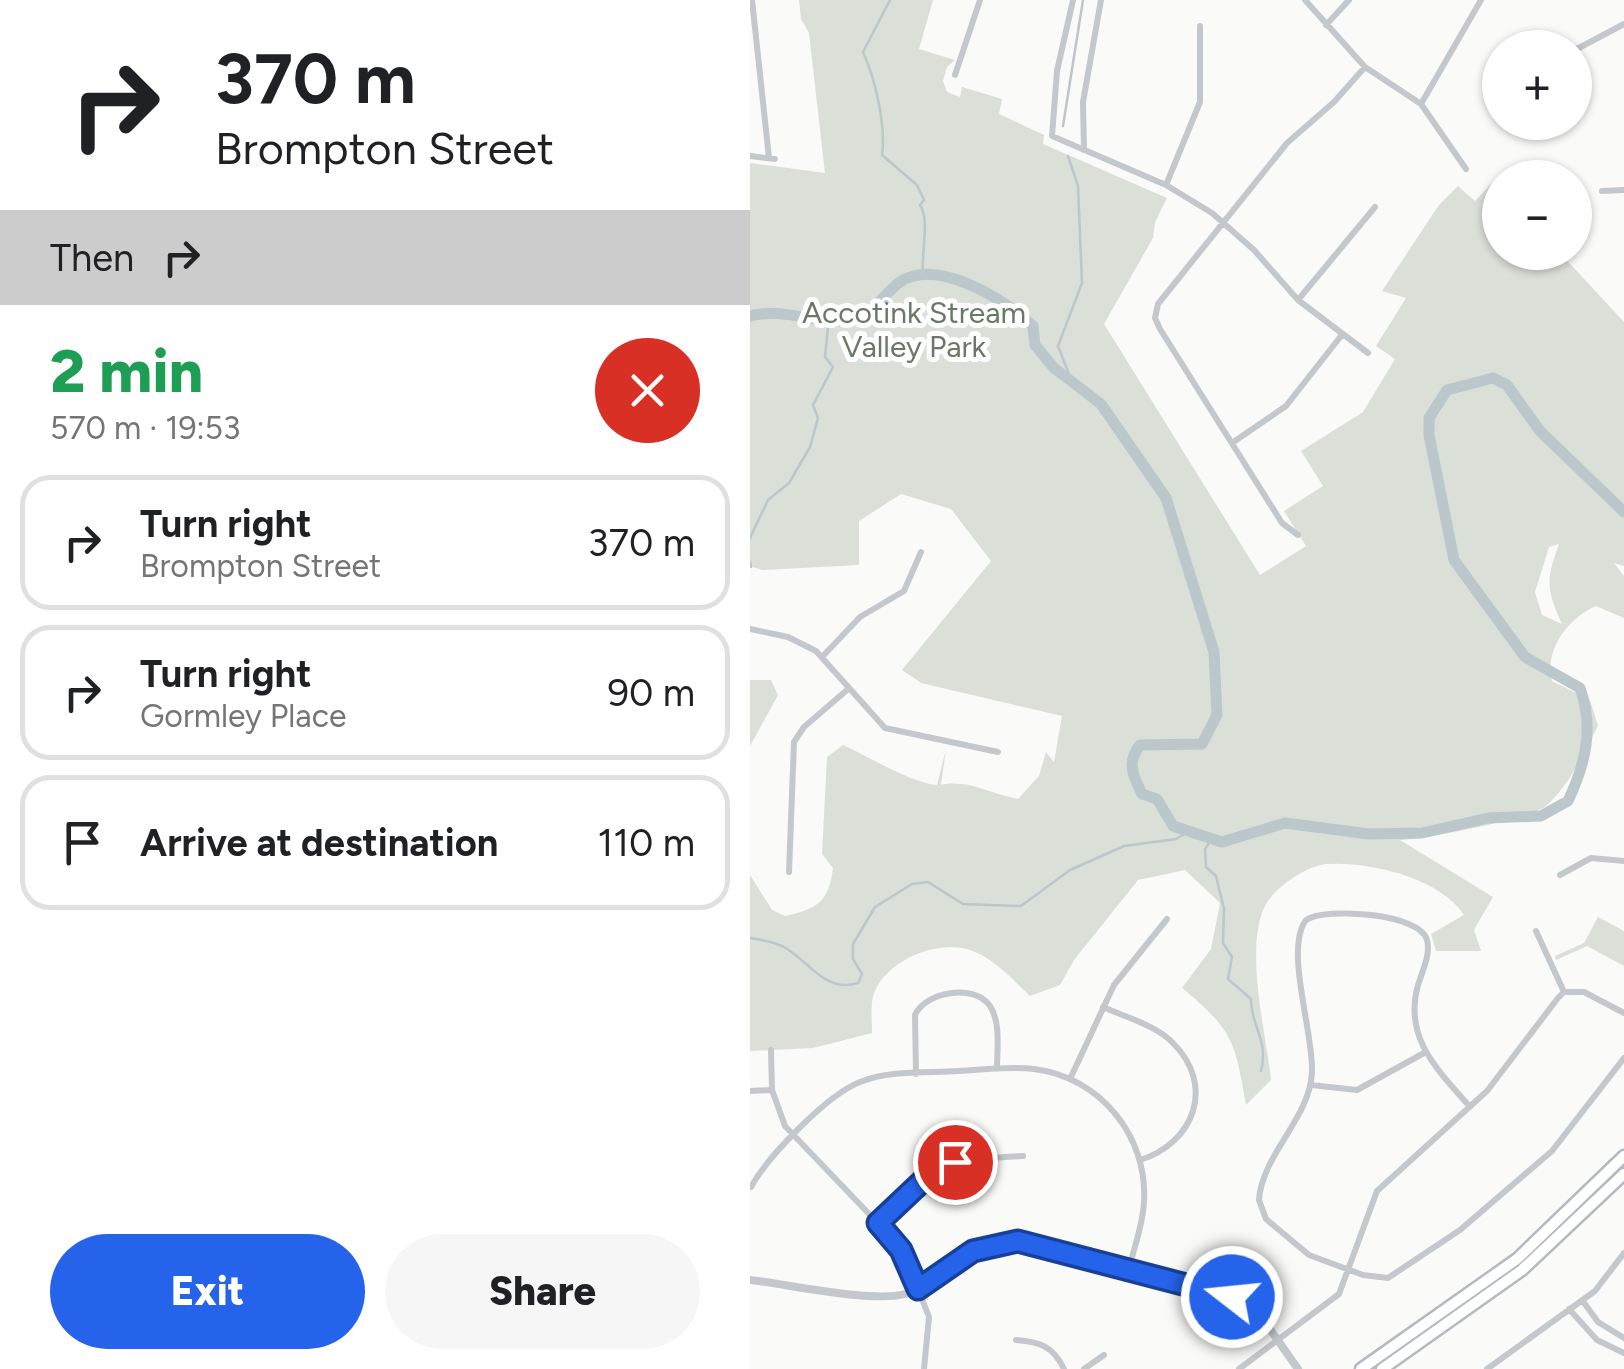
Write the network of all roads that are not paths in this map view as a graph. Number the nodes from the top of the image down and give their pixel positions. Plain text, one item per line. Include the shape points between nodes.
1 (752, 0) edge
2 (980, 0) edge
3 (1073, 0) edge
4 (1101, 0) edge
5 (1305, 0) edge
6 (1349, 0) edge
7 (1482, 0) edge
8 (1624, 24) edge
9 (1326, 25) junction
10 (1200, 26) dead end
11 (1592, 41) edge
12 (1365, 67) junction
13 (954, 75) dead end
14 (1421, 104) junction
15 (1084, 150) junction
16 (750, 156) edge
17 (1466, 169) dead end
18 (1166, 185) junction
19 (1624, 190) edge
20 (1602, 191) dead end
21 (1375, 207) dead end
22 (1225, 223) junction
23 (1298, 300) junction
24 (1340, 336) junction
25 (1368, 353) dead end
26 (1232, 443) junction
27 (1298, 535) dead end
28 (920, 552) dead end
29 (750, 629) edge
30 (822, 657) junction
31 (847, 690) junction
32 (998, 752) dead end
33 (1624, 861) edge
34 (788, 872) dead end
35 (1560, 875) dead end
36 (1167, 919) dead end
37 (1536, 931) dead end
38 (1564, 992) junction
39 (1103, 1007) junction
40 (1624, 1012) edge
41 (771, 1050) dead end
42 (1424, 1052) junction
43 (1624, 1058) edge
44 (998, 1069) junction
45 (916, 1074) junction
46 (1070, 1079) junction
47 (1310, 1084) junction
48 (772, 1090) junction
49 (750, 1091) edge
50 (1470, 1106) junction
51 (794, 1137) junction
52 (1023, 1156) dead end
53 (1624, 1156) edge
54 (1140, 1160) junction
55 (1624, 1174) edge
56 (752, 1187) edge
57 (878, 1223) junction
58 (1624, 1252) edge
59 (1128, 1269) junction
60 (1349, 1271) junction
61 (750, 1280) edge
62 (918, 1289) junction
63 (1582, 1300) junction
64 (1569, 1309) junction
65 (1624, 1338) edge
66 (1016, 1340) dead end
67 (1278, 1340) junction
68 (1624, 1353) edge
69 (1104, 1355) dead end
70 (924, 1369) edge
71 (1064, 1369) edge
72 (1084, 1369) edge
73 (1240, 1369) edge
74 (1298, 1369) edge
75 (1361, 1369) edge
76 (1382, 1369) edge
77 (1488, 1369) edge

1 - 16 street via 772,159
2 - 13 street
3 - 15 street via 1049,128 1052,136
4 - 15 street via 1082,102
5 - 9 street
6 - 9 street
7 - 14 street
8 - 11 street
9 - 12 street
10 - 18 street via 1200,102
12 - 14 street
12 - 22 street via 1287,144
14 - 17 street
15 - 18 street
18 - 22 street
19 - 20 street
21 - 23 street
22 - 23 street
22 - 26 street via 1158,304 1155,318
23 - 24 street
24 - 25 street
24 - 26 street via 1286,406
26 - 27 street via 1282,523
28 - 30 street via 904,591 860,617
29 - 30 street via 798,641
30 - 31 street
31 - 32 street via 890,730
31 - 34 street via 794,742
33 - 35 street via 1591,858
36 - 39 street
37 - 38 street
38 - 40 street via 1584,992
38 - 50 street
39 - 46 street
39 - 54 street via 1168,1038 1191,1076 1194,1108 1186,1132 1168,1149
41 - 48 street
42 - 47 street via 1356,1090
42 - 47 street via 1414,1010 1428,953 1420,928 1404,920 1314,915 1300,928 1298,945
42 - 50 street
43 - 60 street via 1552,1151 1460,1230 1388,1278
44 - 45 street
44 - 45 street via 990,1006 971,994 927,1000 914,1015
44 - 46 street
45 - 51 street via 853,1085
46 - 54 street via 1114,1112
47 - 60 street via 1262,1184 1261,1210 1309,1255
48 - 49 street
48 - 51 street
50 - 60 street via 1377,1191
51 - 56 street
51 - 57 street
52 - 57 street via 949,1163
53 - 75 main road via 1517,1259
54 - 59 street via 1144,1206
55 - 76 main road via 1522,1270
57 - 62 street via 901,1250
58 - 63 street
59 - 62 street via 1005,1241 973,1251
59 - 67 street via 1238,1300
60 - 67 street via 1334,1300
61 - 62 street via 886,1296
62 - 70 street via 929,1317
63 - 64 street
63 - 65 street via 1598,1322
64 - 68 street via 1596,1340
64 - 77 street
66 - 71 street via 1043,1344
67 - 73 street
67 - 74 street
69 - 72 street

